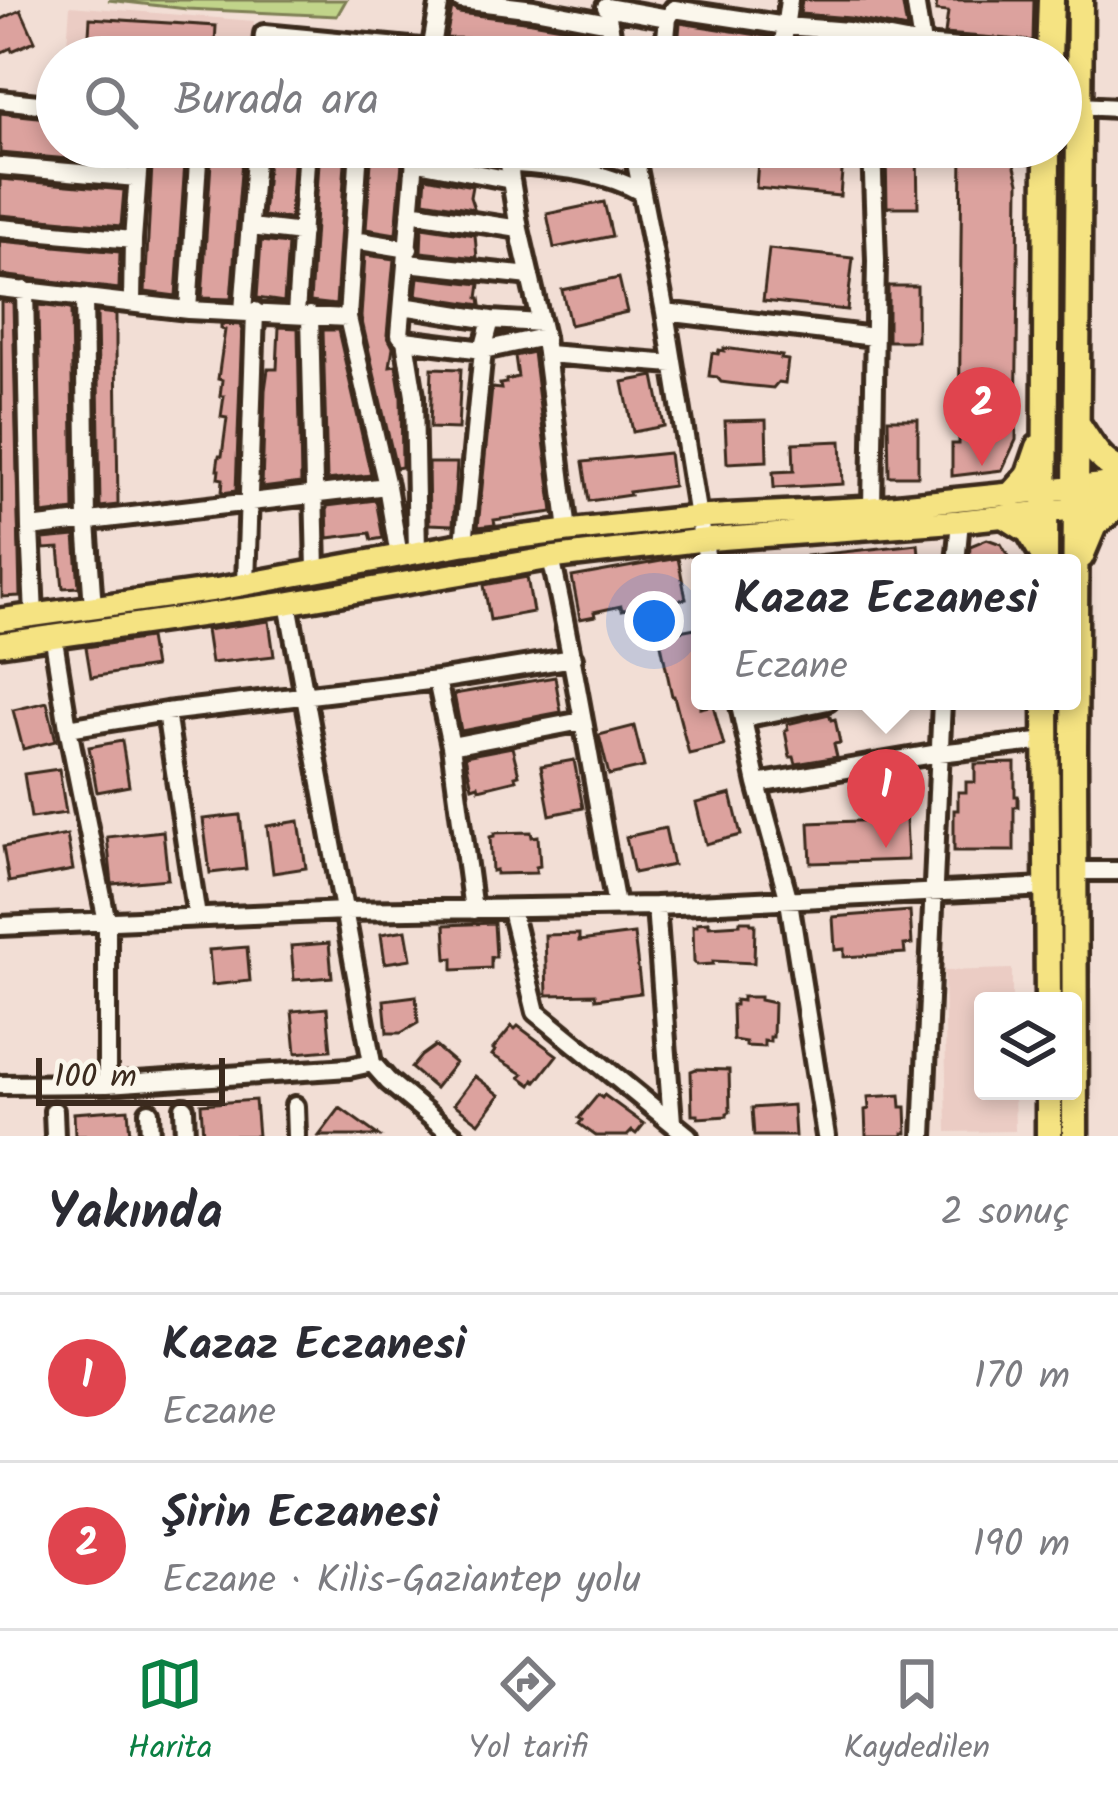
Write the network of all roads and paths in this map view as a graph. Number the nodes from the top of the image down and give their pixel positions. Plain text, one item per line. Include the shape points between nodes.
1 (440, 0) edge
2 (461, 0) edge
3 (789, 0) edge
4 (915, 0) edge
5 (1051, 0) edge
6 (1080, 0) edge
7 (673, 9) edge
8 (607, 10) edge
9 (786, 26) junction
10 (433, 36) edge
11 (784, 36) edge
12 (867, 36) edge
13 (921, 36) edge
14 (1050, 36) edge
15 (1080, 36) edge
16 (0, 100) edge
17 (36, 104) edge
18 (1082, 106) edge
19 (1118, 108) edge
20 (0, 166) edge
21 (138, 168) edge
22 (198, 168) edge
23 (255, 168) edge
24 (306, 168) edge
25 (358, 168) edge
26 (414, 168) edge
27 (512, 168) edge
28 (557, 168) edge
29 (637, 168) edge
30 (873, 168) edge
31 (1047, 168) edge
32 (1079, 168) edge
33 (137, 178) junction
34 (641, 192) junction
35 (410, 212) junction
36 (251, 227) junction
37 (0, 228) edge
38 (519, 230) junction
39 (302, 233) junction
40 (133, 240) junction
41 (355, 240) junction
42 (408, 256) junction
43 (530, 276) junction
44 (0, 288) edge
45 (25, 290) junction
46 (84, 297) junction
47 (132, 302) junction
48 (403, 306) junction
49 (188, 310) junction
50 (249, 311) junction
51 (665, 312) junction
52 (303, 315) junction
53 (348, 318) junction
54 (490, 320) junction
55 (874, 337) junction
56 (544, 338) junction
57 (405, 340) junction
58 (483, 350) junction
59 (673, 364) junction
60 (1078, 424) junction
61 (1046, 428) junction
62 (1118, 469) edge
63 (1118, 484) edge
64 (387, 485) junction
65 (312, 496) junction
66 (1077, 499) junction
67 (250, 502) junction
68 (1044, 503) junction
69 (1118, 505) edge
70 (1010, 506) junction
71 (872, 508) junction
72 (961, 521) junction
73 (88, 523) junction
74 (30, 528) junction
75 (700, 529) junction
76 (568, 531) junction
77 (464, 544) junction
78 (706, 554) edge
79 (957, 554) edge
80 (1041, 554) edge
81 (1045, 554) edge
82 (1077, 554) edge
83 (408, 555) junction
84 (1081, 555) edge
85 (551, 558) junction
86 (316, 570) junction
87 (246, 584) junction
88 (288, 603) junction
89 (93, 608) junction
90 (34, 615) junction
91 (0, 620) edge
92 (53, 634) junction
93 (0, 644) edge
94 (573, 658) junction
95 (437, 680) junction
96 (305, 694) junction
97 (741, 710) edge
98 (941, 710) edge
99 (1046, 710) edge
100 (1076, 710) edge
101 (166, 712) junction
102 (582, 722) junction
103 (68, 728) junction
104 (1047, 741) junction
105 (451, 746) junction
106 (939, 753) junction
107 (757, 784) junction
108 (1074, 871) junction
109 (1118, 871) edge
110 (1047, 887) junction
111 (935, 891) junction
112 (789, 901) junction
113 (616, 905) junction
114 (656, 906) junction
115 (473, 910) junction
116 (511, 910) junction
117 (345, 911) junction
118 (196, 917) junction
119 (107, 922) junction
120 (0, 926) edge
121 (1048, 992) edge
122 (372, 1063) junction
123 (107, 1084) junction
124 (0, 1085) edge
125 (1048, 1100) edge
126 (295, 1106) dead end
127 (184, 1108) dead end
128 (54, 1111) dead end
129 (149, 1112) dead end
130 (672, 1122) junction
131 (56, 1136) edge
132 (150, 1136) edge
133 (185, 1136) edge
134 (296, 1136) edge
135 (454, 1136) edge
136 (688, 1136) edge
137 (826, 1136) edge
138 (923, 1136) edge
139 (1049, 1136) edge
140 (1075, 1136) edge

1 - 10 street
2 - 8 street
3 - 9 street
4 - 13 street
5 - 14 highway
6 - 15 highway
7 - 8 street
7 - 9 street
9 - 11 street
9 - 12 street
16 - 17 street
18 - 19 street
20 - 33 street
21 - 33 street
22 - 49 street
23 - 36 street
24 - 39 street
25 - 41 street
26 - 35 street
27 - 38 street
28 - 34 street
29 - 34 street
30 - 55 street
31 - 61 highway
32 - 60 highway
33 - 40 street
34 - 51 street
35 - 38 street
35 - 42 street
36 - 39 street
36 - 50 street
37 - 40 street
38 - 43 street
39 - 52 street
40 - 47 street
41 - 42 street
41 - 53 street
42 - 43 street
42 - 48 street
43 - 56 street
44 - 45 street
45 - 46 street
45 - 74 street
46 - 47 street
46 - 73 street
47 - 49 street
48 - 54 street
48 - 57 street
49 - 50 street
50 - 52 street
50 - 67 street
51 - 55 street
51 - 59 street
52 - 53 street
52 - 65 street
53 - 64 street
54 - 56 street
54 - 58 street
55 - 71 street
56 - 58 street
56 - 59 street
56 - 76 street
57 - 58 street
57 - 83 street via 414,396
58 - 77 street
59 - 75 street
60 - 62 highway
60 - 66 highway
61 - 68 highway
61 - 70 highway
63 - 66 main road
64 - 65 street
64 - 83 street
65 - 67 street
65 - 86 street
66 - 68 main road
66 - 69 main road
66 - 82 highway
67 - 73 street
67 - 87 street
68 - 70 main road
68 - 81 highway
69 - 84 highway via 1094,525
70 - 71 main road
70 - 72 main road
70 - 80 highway
71 - 75 main road
72 - 75 main road
72 - 79 street
73 - 74 street
73 - 89 street
74 - 90 street
75 - 76 main road
75 - 78 street
75 - 85 main road
76 - 77 main road
77 - 83 main road
83 - 86 main road
85 - 88 main road
85 - 94 street
86 - 87 main road
87 - 89 main road
88 - 92 main road
88 - 96 street
89 - 90 main road
90 - 91 main road
92 - 93 main road
92 - 103 street
94 - 95 street
94 - 102 street
95 - 96 street
95 - 105 street
96 - 101 street
96 - 117 street
97 - 107 street
98 - 106 street
99 - 104 highway
100 - 108 highway
101 - 103 street
101 - 118 street
102 - 105 street
102 - 113 street
103 - 119 street
104 - 106 street
104 - 110 highway
105 - 115 street
106 - 107 street
106 - 111 street
107 - 112 street
108 - 109 street
108 - 140 highway
110 - 111 street
110 - 121 highway
111 - 112 street
111 - 138 street
112 - 114 street
112 - 137 street
113 - 114 street
113 - 116 street
114 - 130 street
115 - 116 street
115 - 117 street
116 - 130 street via 536,1012
117 - 118 street
117 - 122 street
118 - 119 street
119 - 120 street
119 - 123 street
122 - 123 street
122 - 135 street
123 - 124 street
125 - 139 highway
126 - 134 street
127 - 133 street
128 - 131 street
129 - 132 street
130 - 136 street

